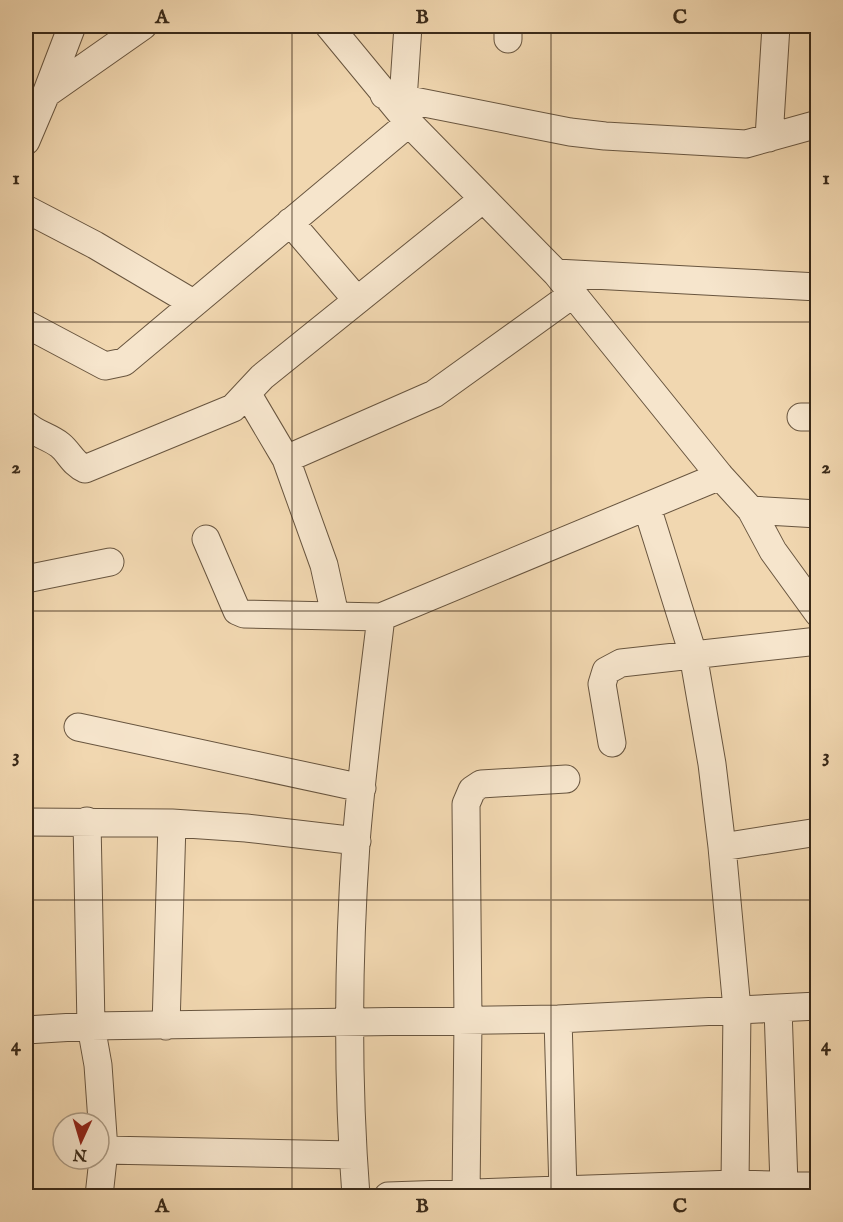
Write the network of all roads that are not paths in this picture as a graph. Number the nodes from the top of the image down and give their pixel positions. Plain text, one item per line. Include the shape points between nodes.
1 (72, 26) edge
2 (143, 26) edge
3 (329, 26) edge
4 (408, 26) edge
5 (776, 26) edge
6 (46, 94) junction
7 (399, 106) junction
8 (818, 124) edge
9 (769, 138) junction
10 (26, 141) edge
11 (483, 199) junction
12 (26, 209) edge
13 (290, 222) junction
14 (556, 273) junction
15 (818, 286) edge
16 (573, 294) junction
17 (356, 299) junction
18 (193, 303) junction
19 (26, 324) edge
20 (247, 393) junction
21 (26, 425) edge
22 (286, 459) junction
23 (720, 476) junction
24 (647, 507) junction
25 (751, 510) junction
26 (818, 514) edge
27 (206, 539) dead end
28 (110, 562) dead end
29 (26, 579) edge
30 (818, 613) edge
31 (335, 615) junction
32 (381, 617) junction
33 (818, 641) edge
34 (693, 654) junction
35 (78, 727) dead end
36 (612, 743) dead end
37 (566, 779) dead end
38 (362, 788) junction
39 (87, 821) junction
40 (26, 822) edge
41 (172, 823) junction
42 (818, 832) edge
43 (357, 842) junction
44 (722, 847) junction
45 (818, 1006) edge
46 (778, 1008) junction
47 (736, 1009) junction
48 (558, 1019) junction
49 (468, 1021) junction
50 (350, 1022) junction
51 (91, 1026) junction
52 (166, 1026) junction
53 (26, 1030) edge
54 (101, 1111) edge
55 (111, 1150) edge
56 (353, 1155) junction
57 (102, 1171) edge
58 (735, 1184) junction
59 (784, 1185) junction
60 (818, 1186) edge
61 (563, 1191) junction
62 (466, 1196) edge
63 (99, 1197) edge
64 (356, 1197) edge
65 (388, 1197) edge

1 - 6 street
2 - 6 street
3 - 7 street
4 - 7 street
5 - 9 street
6 - 10 street
7 - 9 street via 605,136 746,144
7 - 11 street
7 - 13 street
8 - 9 street
11 - 14 street
11 - 17 street
12 - 18 street
13 - 17 street
13 - 18 street
14 - 15 street
14 - 16 street
16 - 22 street via 434,394
16 - 23 street
17 - 20 street via 262,376
18 - 19 street via 124,362 114,366 105,366
20 - 21 street via 233,408 85,469 59,444 39,436
20 - 22 street
22 - 31 street via 324,565
23 - 24 street
23 - 25 street
24 - 32 street
24 - 34 street
25 - 26 street
25 - 30 street via 773,551
27 - 31 street via 237,611
28 - 29 street
31 - 32 street
32 - 38 street
33 - 34 street
34 - 36 street via 621,663 606,671 602,684
34 - 44 street
35 - 38 street
37 - 49 street via 481,784 472,790 466,804
38 - 43 street
39 - 40 street
39 - 41 street
39 - 51 street
41 - 43 street
41 - 52 street
42 - 44 street
43 - 50 street
44 - 47 street
45 - 46 street
46 - 47 street
46 - 59 street
47 - 48 street
47 - 58 street
48 - 49 street
48 - 61 street
49 - 50 street
49 - 62 street
50 - 52 street
50 - 56 street
51 - 52 street
51 - 53 street
51 - 54 street
55 - 56 street
56 - 64 street
57 - 63 street
58 - 59 street
58 - 61 street
59 - 60 street
61 - 62 street
62 - 65 street

